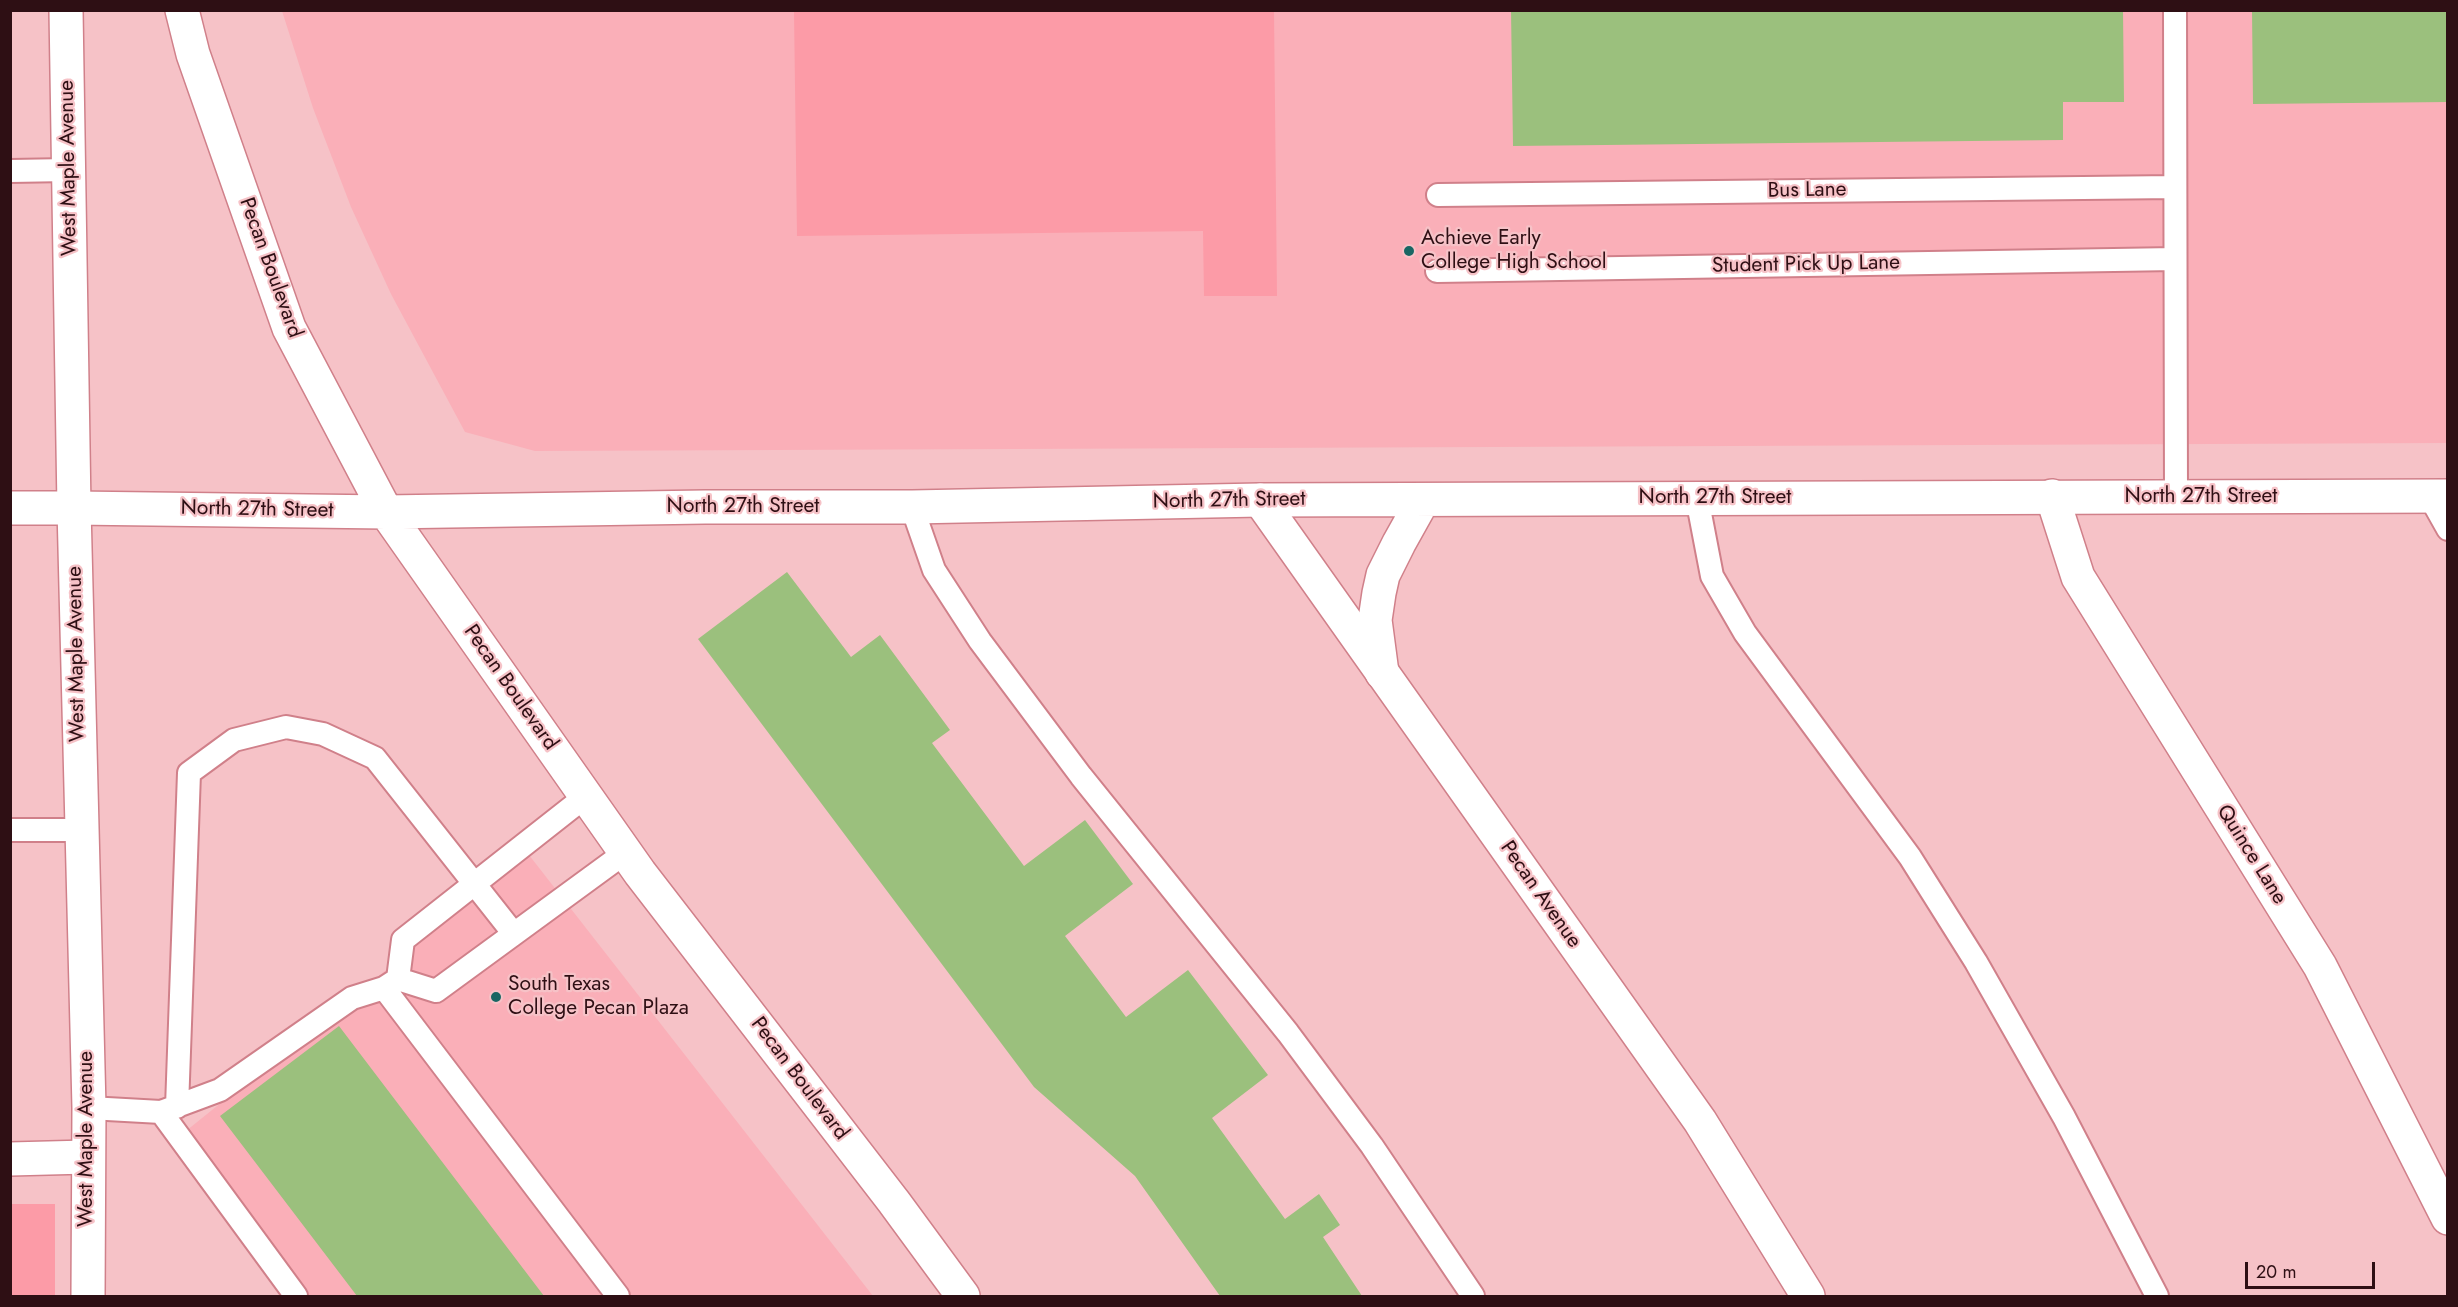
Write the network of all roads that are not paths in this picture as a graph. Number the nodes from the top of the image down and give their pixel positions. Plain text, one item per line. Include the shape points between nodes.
1 (66, 10) edge
2 (182, 10) edge
3 (2175, 10) edge
4 (69, 170) junction
5 (10, 171) edge
6 (2175, 187) junction
7 (1438, 195) dead end
8 (2175, 259) junction
9 (1437, 271) dead end
10 (2052, 496) junction
11 (2439, 496) edge
12 (1697, 498) junction
13 (2176, 498) junction
14 (1260, 500) junction
15 (1423, 500) junction
16 (912, 507) junction
17 (10, 508) edge
18 (74, 508) junction
19 (386, 512) junction
20 (2448, 529) edge
21 (1382, 673) junction
22 (586, 796) junction
23 (10, 830) edge
24 (81, 830) junction
25 (626, 852) junction
26 (474, 884) junction
27 (514, 934) junction
28 (391, 984) junction
29 (89, 1108) junction
30 (169, 1109) junction
31 (87, 1157) junction
32 (10, 1159) edge
33 (2448, 1218) edge
34 (88, 1296) edge
35 (296, 1296) edge
36 (618, 1296) edge
37 (963, 1296) edge
38 (1473, 1296) edge
39 (1808, 1296) edge
40 (2157, 1296) edge

1 - 4 street, West Maple Avenue
2 - 19 street, Pecan Boulevard via 193,54 289,328
3 - 6 lane
4 - 5 lane
4 - 18 street, West Maple Avenue
6 - 7 lane, Bus Lane
6 - 8 lane
8 - 9 lane, Student Pick Up Lane
8 - 13 lane
10 - 12 street, North 27th Street
10 - 13 street, North 27th Street
10 - 33 street, Quince Lane via 2078,578 2320,966
11 - 13 street, North 27th Street
11 - 20 lane
12 - 15 street, North 27th Street
12 - 40 lane via 1712,576 1745,633 1910,857 1976,962 2064,1117
14 - 15 street, North 27th Street
14 - 16 street, North 27th Street
14 - 21 street, Pecan Avenue
15 - 21 street via 1383,575 1375,620
16 - 19 street, North 27th Street
16 - 38 lane via 934,570 980,641 1088,785 1288,1033 1372,1146
17 - 18 street, North 27th Street
18 - 19 street, North 27th Street
18 - 24 street, West Maple Avenue
19 - 22 street, Pecan Boulevard
21 - 39 street, Pecan Avenue via 1700,1121
22 - 25 street, Pecan Boulevard
22 - 26 lane
23 - 24 lane
24 - 29 street, West Maple Avenue
25 - 27 lane
25 - 37 street, Pecan Boulevard
26 - 27 lane
26 - 28 lane via 403,940
26 - 30 lane via 375,758 323,734 286,727 234,740 189,773
27 - 28 lane via 436,991
28 - 30 lane via 352,998 220,1090
28 - 36 lane
29 - 30 lane
29 - 31 street, West Maple Avenue
30 - 35 lane
31 - 32 street
31 - 34 street, West Maple Avenue

